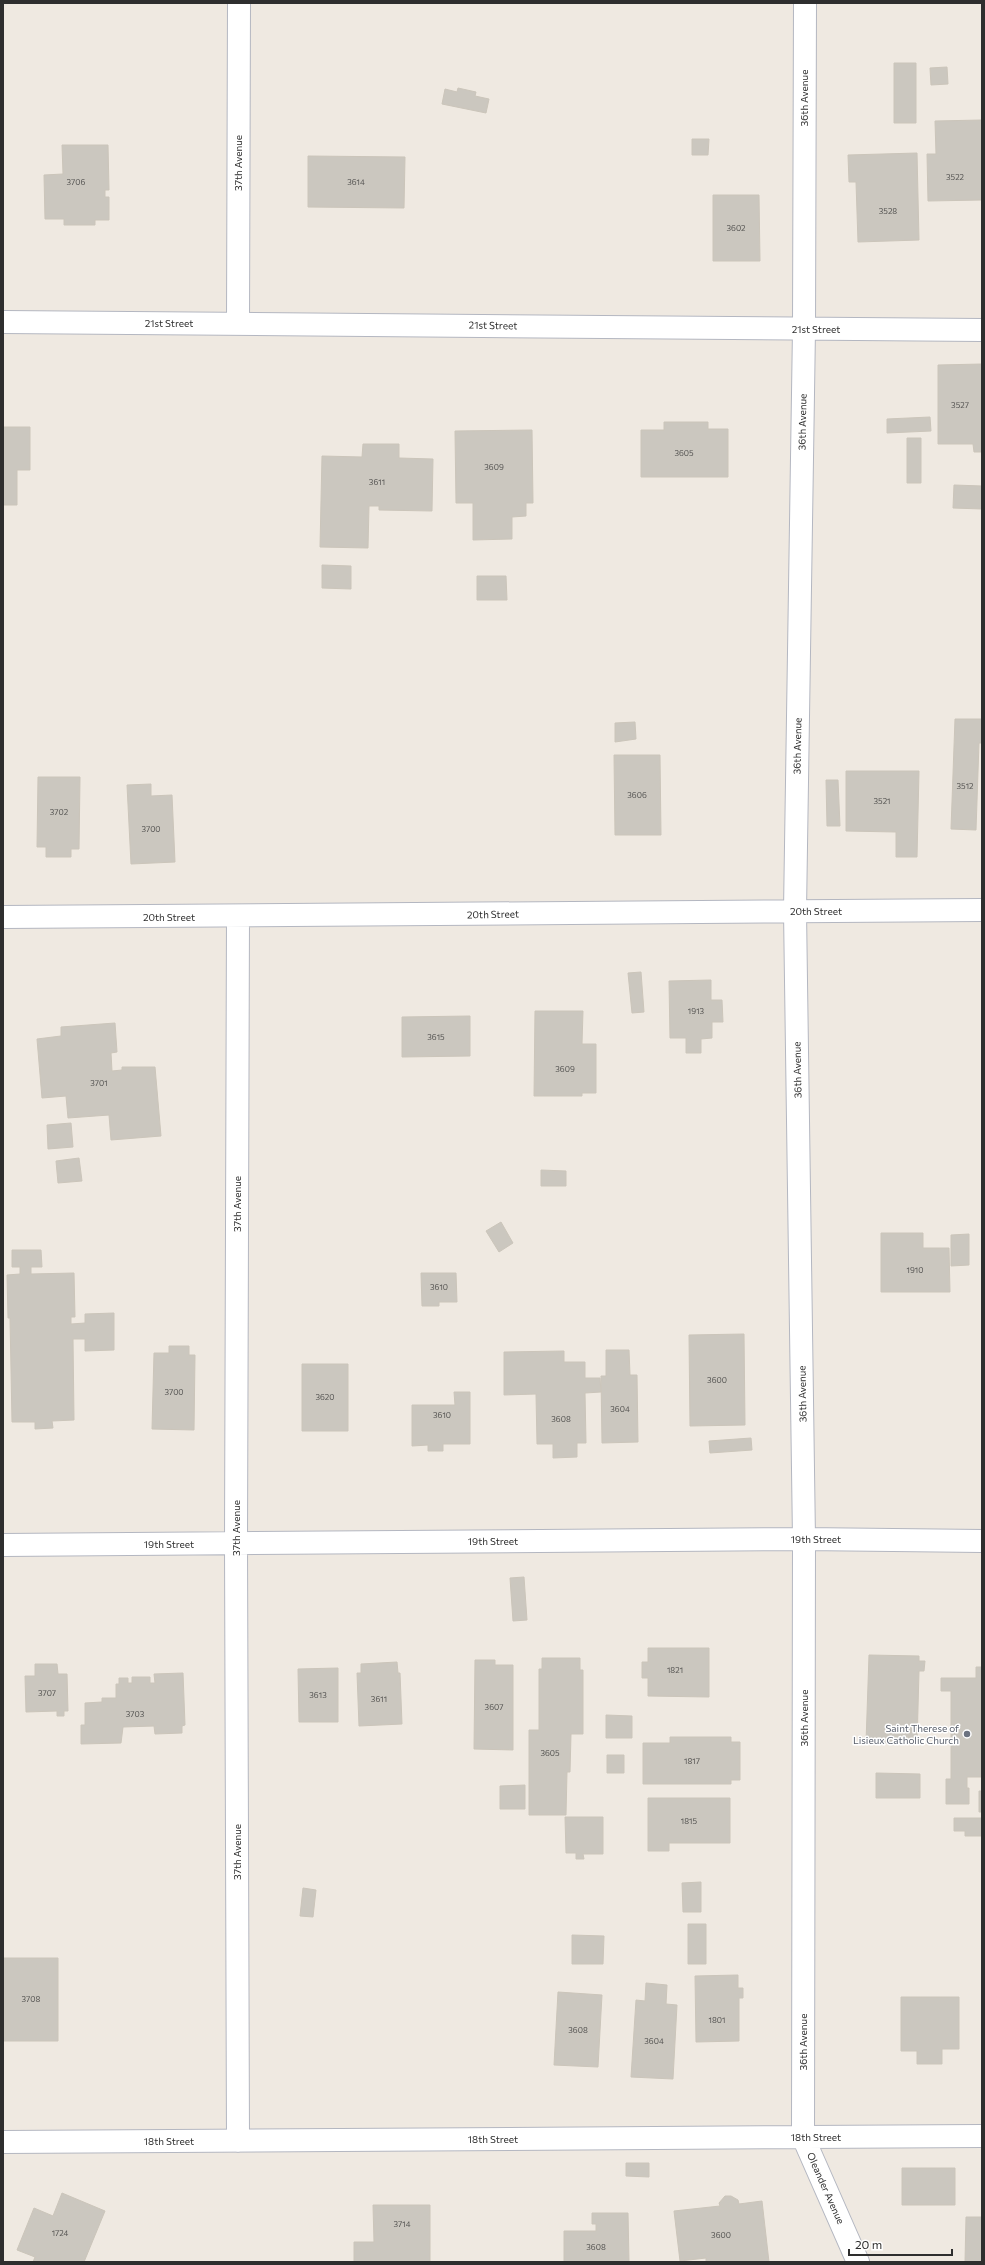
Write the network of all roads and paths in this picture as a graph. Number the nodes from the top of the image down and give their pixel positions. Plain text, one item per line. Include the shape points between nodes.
1 (239, 3) edge
2 (805, 3) edge
3 (3, 322) edge
4 (238, 323) junction
5 (804, 329) junction
6 (982, 330) edge
7 (982, 910) edge
8 (795, 911) junction
9 (238, 916) junction
10 (3, 917) edge
11 (804, 1539) junction
12 (982, 1541) edge
13 (236, 1544) junction
14 (3, 1545) edge
15 (982, 2136) edge
16 (803, 2137) junction
17 (238, 2140) junction
18 (3, 2142) edge
19 (858, 2262) edge

1 - 4 street, 37th Avenue
2 - 5 street, 36th Avenue
3 - 4 street, 21st Street
4 - 5 street, 21st Street
5 - 6 street, 21st Street
5 - 8 street, 36th Avenue
7 - 8 street, 20th Street
8 - 9 street, 20th Street
8 - 11 street, 36th Avenue
9 - 10 street, 20th Street
9 - 13 street, 37th Avenue
11 - 12 street, 19th Street
11 - 13 street, 19th Street
11 - 16 street, 36th Avenue
13 - 14 street, 19th Street
13 - 17 street, 37th Avenue
15 - 16 street, 18th Street
16 - 17 street, 18th Street
16 - 19 street, Oleander Avenue
17 - 18 street, 18th Street

